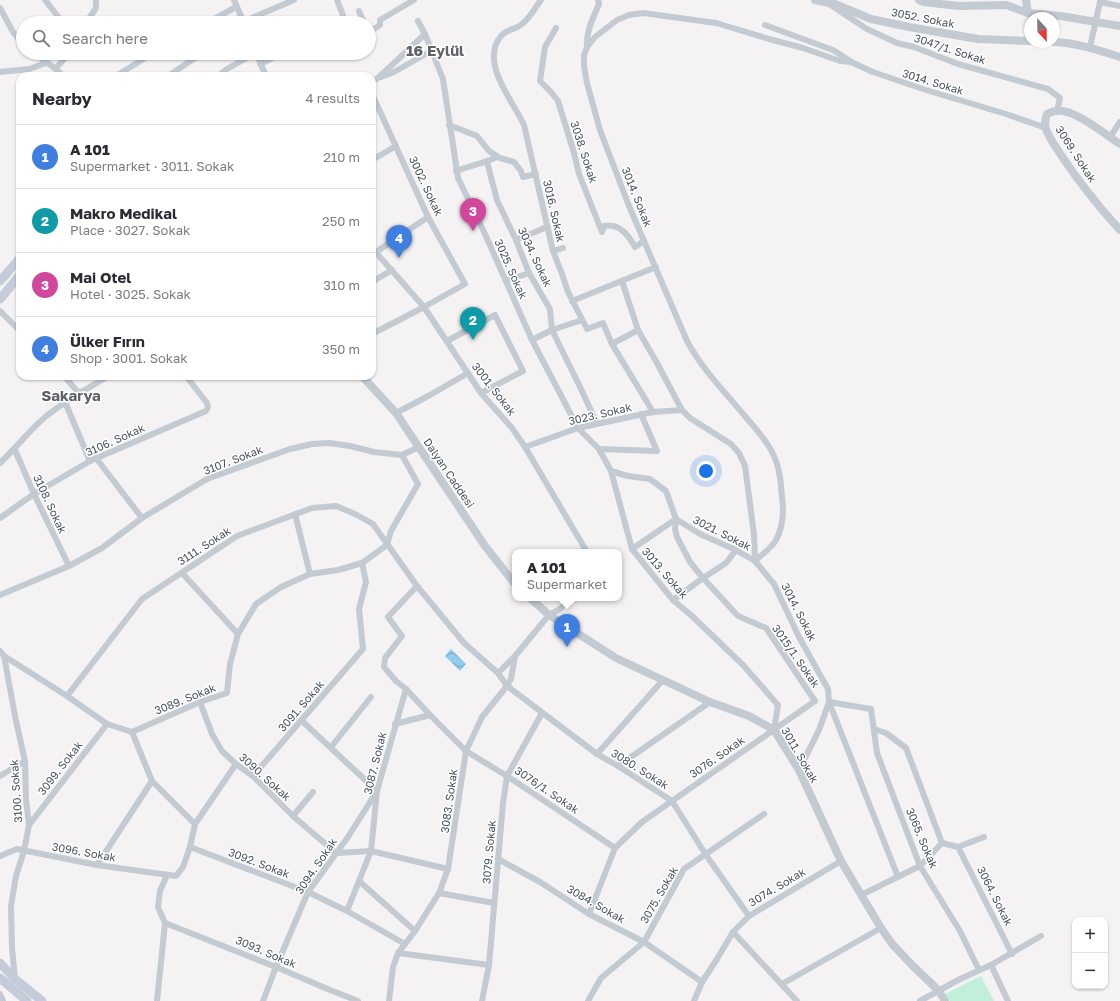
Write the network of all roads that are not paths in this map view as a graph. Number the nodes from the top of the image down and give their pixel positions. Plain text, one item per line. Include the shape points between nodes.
1 (45, 0) edge
2 (96, 0) edge
3 (294, 0) edge
4 (337, 0) edge
5 (414, 0) edge
6 (541, 0) edge
7 (598, 0) edge
8 (816, 0) edge
9 (918, 0) edge
10 (1026, 0) edge
11 (826, 2) junction
12 (235, 3) edge
13 (1120, 6) edge
14 (0, 8) edge
15 (359, 11) dead end
16 (1024, 12) edge
17 (1028, 12) edge
18 (58, 16) edge
19 (91, 16) edge
20 (217, 16) edge
21 (240, 16) edge
22 (257, 16) edge
23 (343, 16) edge
24 (361, 16) edge
25 (1060, 16) edge
26 (418, 21) dead end
27 (1095, 22) junction
28 (765, 25) dead end
29 (1120, 26) edge
30 (376, 28) edge
31 (556, 28) dead end
32 (425, 34) junction
33 (16, 36) edge
34 (1024, 41) edge
35 (1060, 42) edge
36 (587, 47) junction
37 (1090, 47) junction
38 (431, 51) junction
39 (1120, 57) edge
40 (42, 60) edge
41 (63, 60) edge
42 (142, 60) edge
43 (192, 60) edge
44 (243, 60) edge
45 (259, 60) edge
46 (268, 60) edge
47 (851, 62) junction
48 (46, 64) junction
49 (260, 64) junction
50 (56, 68) junction
51 (0, 72) edge
52 (60, 72) edge
53 (122, 72) edge
54 (174, 72) edge
55 (223, 72) edge
56 (264, 72) edge
57 (378, 78) joint
58 (376, 103) edge
59 (1057, 111) junction
60 (1120, 122) edge
61 (449, 125) junction
62 (1046, 128) junction
63 (1110, 137) junction
64 (1120, 144) edge
65 (396, 146) junction
66 (498, 157) junction
67 (376, 158) edge
68 (487, 162) junction
69 (456, 171) junction
70 (536, 174) junction
71 (428, 217) junction
72 (547, 228) junction
73 (1120, 230) edge
74 (516, 240) junction
75 (644, 241) junction
76 (563, 248) dead end
77 (376, 249) edge
78 (553, 251) junction
79 (376, 252) edge
80 (16, 263) edge
81 (656, 267) junction
82 (392, 270) junction
83 (529, 273) junction
84 (376, 280) edge
85 (0, 281) edge
86 (16, 281) edge
87 (506, 281) junction
88 (622, 281) junction
89 (0, 299) edge
90 (572, 301) junction
91 (424, 307) junction
92 (0, 311) edge
93 (582, 320) junction
94 (16, 327) edge
95 (552, 330) junction
96 (638, 330) junction
97 (376, 332) edge
98 (532, 340) junction
99 (447, 341) junction
100 (612, 344) junction
101 (468, 373) junction
102 (68, 380) edge
103 (101, 380) edge
104 (189, 380) edge
105 (366, 380) edge
106 (79, 393) junction
107 (481, 393) junction
108 (65, 402) junction
109 (682, 410) junction
110 (654, 412) junction
111 (396, 413) junction
112 (641, 414) junction
113 (597, 424) junction
114 (578, 428) junction
115 (419, 447) junction
116 (525, 447) junction
117 (598, 449) junction
118 (15, 450) junction
119 (402, 456) junction
120 (96, 458) junction
121 (90, 461) junction
122 (0, 464) edge
123 (611, 471) junction
124 (34, 494) junction
125 (295, 514) junction
126 (0, 518) edge
127 (142, 518) junction
128 (676, 519) junction
129 (387, 545) junction
130 (585, 549) edge
131 (632, 549) junction
132 (736, 550) junction
133 (755, 561) junction
134 (362, 563) junction
135 (69, 566) junction
136 (182, 573) junction
137 (310, 574) junction
138 (702, 578) junction
139 (512, 580) edge
140 (417, 586) junction
141 (0, 595) edge
142 (673, 600) junction
143 (533, 601) edge
144 (568, 601) edge
145 (549, 615) junction
146 (238, 634) junction
147 (1, 653) edge
148 (515, 656) junction
149 (498, 673) junction
150 (663, 680) junction
151 (507, 686) junction
152 (406, 689) junction
153 (67, 696) junction
154 (371, 697) dead end
155 (200, 702) junction
156 (710, 702) junction
157 (829, 702) junction
158 (542, 713) junction
159 (430, 715) junction
160 (302, 721) junction
161 (107, 724) junction
162 (395, 724) junction
163 (874, 729) junction
164 (774, 730) junction
165 (132, 732) junction
166 (331, 747) junction
167 (466, 751) junction
168 (597, 754) junction
169 (25, 761) junction
170 (236, 764) junction
171 (618, 766) junction
172 (799, 770) junction
173 (0, 776) edge
174 (253, 776) junction
175 (507, 776) junction
176 (152, 781) junction
177 (377, 791) junction
178 (313, 792) dead end
179 (672, 801) junction
180 (764, 814) dead end
181 (293, 816) junction
182 (195, 824) junction
183 (29, 825) junction
184 (984, 837) dead end
185 (942, 843) junction
186 (190, 847) junction
187 (958, 847) junction
188 (615, 848) junction
189 (24, 851) junction
190 (371, 851) junction
191 (336, 854) junction
192 (706, 854) junction
193 (0, 856) edge
194 (498, 859) junction
195 (841, 861) junction
196 (97, 865) junction
197 (920, 866) junction
198 (448, 869) junction
199 (167, 875) junction
200 (898, 877) junction
201 (359, 881) junction
202 (308, 892) junction
203 (439, 894) junction
204 (861, 895) junction
205 (494, 902) junction
206 (347, 911) junction
207 (589, 914) junction
208 (749, 916) junction
209 (165, 923) junction
210 (881, 928) junction
211 (415, 931) junction
212 (733, 932) junction
213 (1041, 936) dead end
214 (644, 942) junction
215 (405, 944) junction
216 (398, 953) junction
217 (1012, 954) junction
218 (0, 963) edge
219 (488, 965) junction
220 (991, 965) junction
221 (276, 966) junction
222 (979, 970) junction
223 (0, 978) edge
224 (15, 979) junction
225 (702, 982) junction
226 (782, 984) junction
227 (939, 991) junction
228 (0, 994) edge
229 (3, 1001) edge
230 (26, 1001) edge
231 (42, 1001) edge
232 (157, 1001) edge
233 (264, 1001) edge
234 (358, 1001) edge
235 (388, 1001) edge
236 (482, 1001) edge
237 (588, 1001) edge
238 (694, 1001) edge
239 (797, 1001) edge
240 (920, 1001) edge
241 (944, 1001) edge
242 (1008, 1001) edge

1 - 18 street
2 - 19 street via 96,8
3 - 22 street
4 - 23 street
5 - 30 street via 380,20 380,25
6 - 70 street, 3016. Sokak via 521,26 509,29 495,45 495,69 524,125
7 - 36 street via 599,4 586,38
8 - 11 street, 3052. Sokak
9 - 16 street via 959,6 1006,5
10 - 17 street
11 - 34 street, 3052. Sokak via 872,18 909,27 978,39
11 - 59 street, 3047/1. Sokak via 867,29 897,43 958,64 1048,89 1060,98
12 - 20 street
12 - 21 street
13 - 27 street via 1100,2
14 - 33 street
15 - 24 street
25 - 27 street
26 - 32 street, 3025. Sokak
27 - 29 street
27 - 37 street
28 - 47 street via 833,50
31 - 75 street, 3038. Sokak via 545,47 540,81 558,101 579,174 602,232 604,226 610,225 624,230 635,247
32 - 38 street, 3025. Sokak
32 - 57 street
35 - 37 street
36 - 47 street, 3014. Sokak via 617,20 643,13 716,23 840,61
36 - 75 street, 3014. Sokak via 584,66 600,130
37 - 39 street
38 - 57 street
38 - 61 street, 3025. Sokak via 443,79
40 - 48 street
41 - 50 street
42 - 53 street
43 - 54 street
44 - 55 street
45 - 49 street
46 - 49 street
47 - 62 street, 3014. Sokak via 888,78
48 - 50 street
48 - 51 street via 29,69
49 - 56 street
50 - 52 street
58 - 65 street, 3002. Sokak
59 - 62 street, 3069. Sokak via 1047,114 1044,120
59 - 63 street, 3069. Sokak via 1068,112
60 - 63 street
61 - 66 street via 477,136 489,151
61 - 69 street, 3025. Sokak
62 - 73 street, 3069. Sokak via 1052,141 1090,196
63 - 64 street, 3069. Sokak
65 - 67 street
65 - 71 street, 3002. Sokak
66 - 68 street
66 - 70 street via 514,162 523,177
68 - 69 street
68 - 74 street, 3034. Sokak via 497,200
69 - 87 street, 3025. Sokak
70 - 72 street, 3016. Sokak
71 - 77 street
71 - 91 street, 3002. Sokak via 465,284
72 - 74 street
72 - 78 street, 3016. Sokak
74 - 83 street, 3034. Sokak
75 - 81 street, 3014. Sokak
76 - 78 street
78 - 90 street, 3016. Sokak
79 - 82 street, 3001. Sokak
80 - 85 main road
81 - 88 street
81 - 133 street, 3014. Sokak via 687,341 697,358 773,452 781,480 782,524 776,541
82 - 84 street
82 - 91 street, 3001. Sokak
83 - 87 street
83 - 95 street, 3034. Sokak via 550,309
86 - 89 main road
87 - 98 street, 3025. Sokak
88 - 90 street
88 - 96 street
90 - 93 street, 3016. Sokak
91 - 97 street
91 - 99 street, 3001. Sokak
92 - 94 street
93 - 95 street
93 - 100 street via 587,329 603,323
95 - 98 street
95 - 113 street, 3034. Sokak
96 - 100 street
96 - 109 street
98 - 114 street, 3025. Sokak
99 - 101 street, 3001. Sokak
99 - 107 street via 495,315 523,371
100 - 110 street
101 - 107 street, 3001. Sokak
101 - 111 street
102 - 106 street
103 - 106 street
104 - 120 street, 3106. Sokak via 207,403 206,411
105 - 111 street, Dalyan Caddesi
106 - 108 street
107 - 116 street, 3001. Sokak
108 - 118 street via 43,419
108 - 121 street
109 - 110 street, 3023. Sokak
109 - 133 street via 690,418 731,444 739,453 744,466
110 - 112 street, 3023. Sokak
111 - 115 street, Dalyan Caddesi
112 - 113 street, 3023. Sokak
112 - 117 street via 657,451
113 - 114 street, 3023. Sokak
114 - 116 street, 3023. Sokak
114 - 117 street, 3013. Sokak
115 - 119 street
115 - 139 street, Dalyan Caddesi via 485,546
116 - 130 street, 3001. Sokak
117 - 123 street, 3013. Sokak
118 - 122 street
118 - 124 street, 3108. Sokak
119 - 127 street, 3107. Sokak via 329,443 290,449 207,479
119 - 129 street via 418,484 391,530
120 - 121 street, 3106. Sokak
120 - 127 street
121 - 124 street, 3106. Sokak
123 - 128 street, 3021. Sokak via 650,479 666,491
123 - 131 street, 3013. Sokak
124 - 126 street, 3106. Sokak
124 - 135 street, 3108. Sokak
125 - 129 street, 3111. Sokak via 312,508 336,506 373,524
125 - 136 street, 3111. Sokak via 237,536
125 - 137 street
127 - 135 street, 3107. Sokak via 102,548
128 - 131 street
128 - 132 street, 3021. Sokak via 700,534
128 - 138 street via 675,529 680,545
129 - 134 street, 3089. Sokak
129 - 140 street
131 - 142 street, 3013. Sokak
132 - 133 street, 3021. Sokak
132 - 138 street via 726,563
133 - 157 street, 3014. Sokak via 774,584 828,689
134 - 137 street, 3089. Sokak
134 - 160 street, 3091. Sokak via 366,582 359,609 363,649
135 - 141 street, 3107. Sokak
136 - 146 street
136 - 153 street, 3111. Sokak via 142,598
137 - 146 street, 3089. Sokak via 256,604
138 - 142 street
138 - 164 street, 3015/1. Sokak via 738,616 766,628 815,701
140 - 149 street via 464,643
140 - 152 street, 3076/1. Sokak via 388,617 402,636 385,658 384,667
142 - 164 street, 3013. Sokak via 743,665 778,705
143 - 145 street
144 - 145 street, 3083. Sokak via 560,610
145 - 148 street, 3083. Sokak
145 - 150 street, 3011. Sokak via 616,658
146 - 155 street, 3089. Sokak via 230,664 227,693
147 - 153 street
147 - 169 street, 3100. Sokak
148 - 149 street
148 - 151 street, 3083. Sokak via 511,679
149 - 151 street, 3080. Sokak
150 - 156 street, 3011. Sokak
150 - 168 street
151 - 158 street, 3080. Sokak
151 - 167 street, 3083. Sokak via 482,716
152 - 159 street, 3076/1. Sokak
152 - 162 street, 3087. Sokak
153 - 161 street
154 - 166 street
155 - 165 street, 3089. Sokak
155 - 170 street, 3090. Sokak via 212,734 222,751
156 - 164 street, 3011. Sokak via 749,716
156 - 171 street
157 - 163 street, 3065. Sokak via 870,709
157 - 172 street via 819,730
157 - 200 street
158 - 168 street, 3080. Sokak
158 - 175 street, 3079. Sokak
159 - 162 street
159 - 167 street, 3076/1. Sokak
160 - 166 street
160 - 174 street, 3091. Sokak
161 - 165 street
161 - 183 street, 3099. Sokak
162 - 177 street, 3087. Sokak
163 - 185 street via 886,733 906,748
163 - 197 street, 3065. Sokak via 877,753
164 - 172 street, 3011. Sokak
164 - 179 street, 3076. Sokak
165 - 176 street
166 - 177 street
167 - 175 street, 3076/1. Sokak
167 - 198 street, 3083. Sokak
168 - 171 street, 3080. Sokak
169 - 173 street
169 - 183 street, 3100. Sokak
170 - 174 street, 3090. Sokak
170 - 182 street
171 - 179 street, 3080. Sokak
172 - 195 street, 3011. Sokak
174 - 181 street, 3090. Sokak
175 - 188 street, 3076/1. Sokak
175 - 194 street, 3079. Sokak
176 - 182 street
176 - 196 street
177 - 190 street, 3087. Sokak
177 - 191 street, 3094. Sokak
178 - 181 street
179 - 188 street, 3076. Sokak via 642,822
179 - 192 street, 3080. Sokak
180 - 192 street, 3075. Sokak
181 - 191 street, 3090. Sokak
182 - 186 street
183 - 189 street, 3100. Sokak
184 - 187 street
185 - 187 street
185 - 197 street
186 - 199 street via 183,867 176,876
186 - 202 street, 3092. Sokak
187 - 217 street, 3064. Sokak
188 - 207 street, 3076. Sokak
189 - 193 street, 3096. Sokak via 17,849
189 - 196 street, 3096. Sokak
189 - 224 street, 3100. Sokak via 16,876 11,906
190 - 191 street
190 - 198 street
190 - 201 street, 3087. Sokak
191 - 202 street, 3094. Sokak
192 - 208 street, 3080. Sokak
192 - 214 street, 3075. Sokak via 684,869
194 - 205 street, 3079. Sokak
194 - 207 street, 3084. Sokak via 540,882
195 - 204 street, 3011. Sokak
195 - 208 street, 3074. Sokak
196 - 199 street, 3096. Sokak
197 - 200 street
197 - 222 street, 3065. Sokak via 960,931
198 - 203 street, 3083. Sokak
199 - 209 street via 160,891 158,907
200 - 204 street
201 - 206 street, 3087. Sokak
201 - 211 street
202 - 206 street, 3092. Sokak
202 - 221 street, 3094. Sokak
203 - 205 street
203 - 211 street, 3083. Sokak
204 - 210 street, 3011. Sokak
205 - 219 street, 3079. Sokak
206 - 215 street, 3092. Sokak
207 - 214 street, 3084. Sokak
208 - 212 street, 3074. Sokak
209 - 221 street, 3093. Sokak
209 - 232 street
210 - 226 street
210 - 227 street, 3011. Sokak via 912,966
211 - 215 street, 3083. Sokak
212 - 225 street, 3074. Sokak
212 - 226 street
213 - 217 street
214 - 225 street, 3084. Sokak
214 - 237 street, 3075. Sokak via 601,978
215 - 216 street, 3083. Sokak
216 - 219 street
216 - 235 street, 3083. Sokak via 393,967
217 - 220 street
218 - 224 main road
219 - 236 street, 3079. Sokak
220 - 222 street
220 - 242 street
221 - 233 street, 3094. Sokak
221 - 234 street, 3093. Sokak
222 - 227 street
223 - 230 main road
224 - 231 main road
225 - 238 street, 3074. Sokak
226 - 239 street
227 - 240 street
227 - 241 street, 3011. Sokak
228 - 229 street

